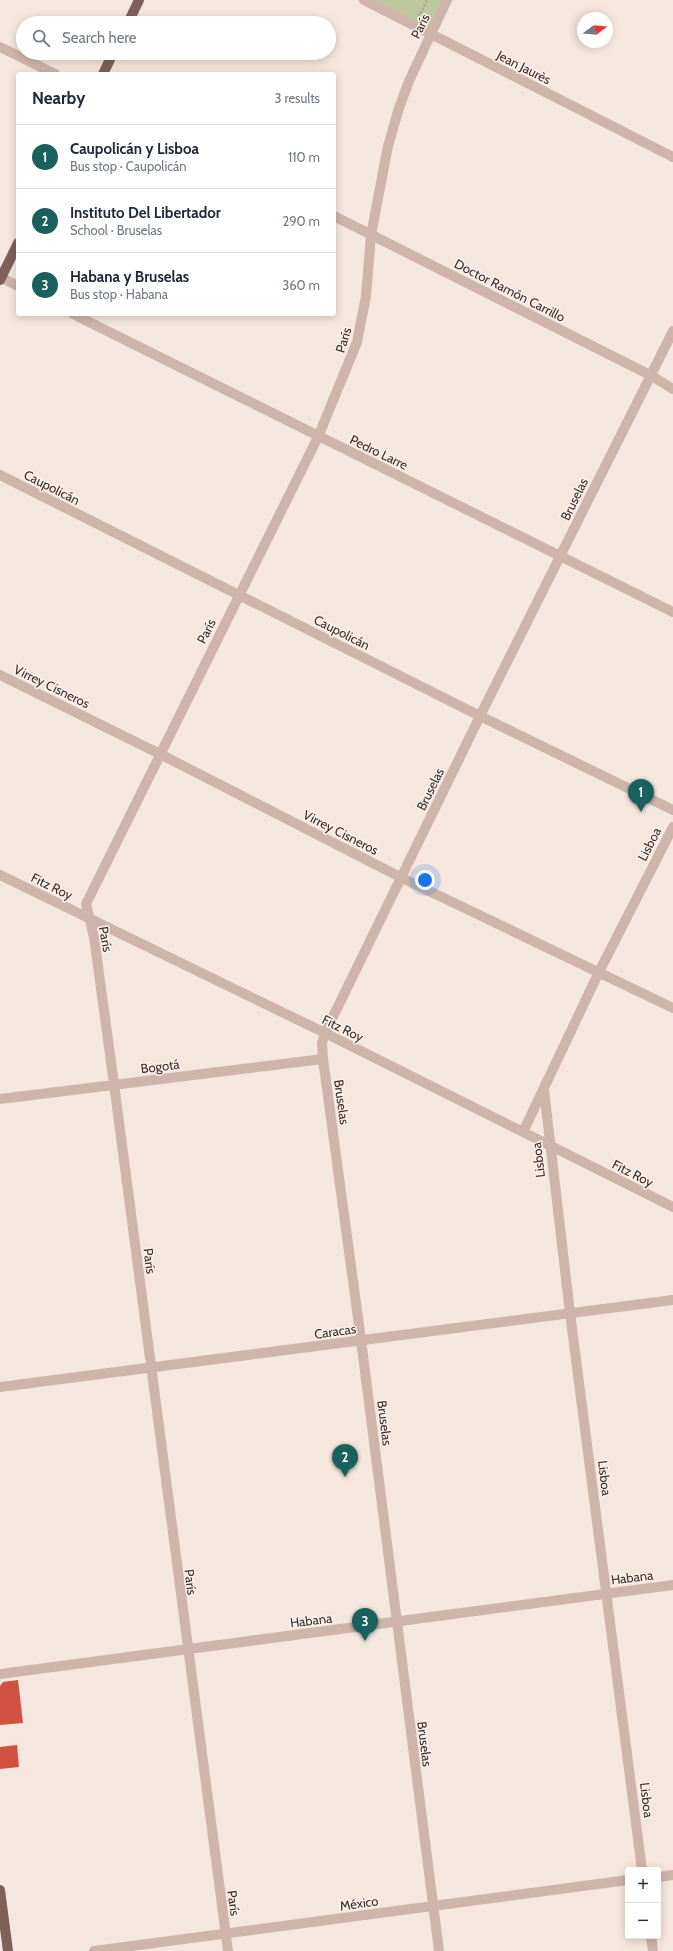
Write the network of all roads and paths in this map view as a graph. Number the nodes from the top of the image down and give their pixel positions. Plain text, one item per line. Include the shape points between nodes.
1 (139, 0) edge
2 (364, 0) edge
3 (427, 0) edge
4 (447, 0) edge
5 (414, 12) dead end
6 (131, 16) edge
7 (431, 34) junction
8 (0, 47) edge
9 (16, 55) edge
10 (26, 60) edge
11 (110, 60) edge
12 (51, 72) edge
13 (104, 72) edge
14 (673, 157) edge
15 (336, 217) edge
16 (371, 235) junction
17 (16, 247) edge
18 (0, 279) edge
19 (16, 285) edge
20 (77, 316) edge
21 (673, 331) edge
22 (650, 376) junction
23 (673, 389) edge
24 (318, 437) junction
25 (0, 475) edge
26 (561, 555) junction
27 (239, 594) junction
28 (673, 612) edge
29 (0, 675) edge
30 (480, 716) junction
31 (160, 754) junction
32 (673, 810) edge
33 (673, 826) edge
34 (0, 875) edge
35 (402, 878) junction
36 (90, 918) junction
37 (599, 972) junction
38 (673, 1008) edge
39 (325, 1033) junction
40 (323, 1059) junction
41 (114, 1084) junction
42 (544, 1090) junction
43 (0, 1099) edge
44 (523, 1132) junction
45 (549, 1145) junction
46 (673, 1207) edge
47 (673, 1300) edge
48 (570, 1313) junction
49 (361, 1340) junction
50 (150, 1368) junction
51 (0, 1387) edge
52 (673, 1585) edge
53 (607, 1594) junction
54 (396, 1622) junction
55 (187, 1649) junction
56 (0, 1674) edge
57 (642, 1867) edge
58 (673, 1874) edge
59 (661, 1876) edge
60 (625, 1880) edge
61 (0, 1890) edge
62 (433, 1906) junction
63 (225, 1934) junction
64 (651, 1939) edge
65 (8, 1951) edge
66 (94, 1951) edge
67 (228, 1951) edge
68 (439, 1951) edge
69 (653, 1951) edge

1 - 6 main road
2 - 7 street, Jean Jaurès
3 - 5 path via 420,15
4 - 7 street, París
7 - 14 street, Jean Jaurès
7 - 16 street, París via 399,108 388,146
8 - 9 street
10 - 12 street
11 - 13 main road
15 - 16 street, Doctor Ramón Carrillo
16 - 22 street, Doctor Ramón Carrillo
16 - 24 street, París via 366,296 357,342
17 - 18 main road
18 - 19 street
20 - 24 street, Pedro Larre
21 - 22 street, Bruselas
22 - 23 street, Doctor Ramón Carrillo
22 - 26 street, Bruselas
24 - 26 street, Pedro Larre
24 - 27 street, París
25 - 27 street, Caupolicán
26 - 28 street, Pedro Larre
26 - 30 street, Bruselas
27 - 30 street, Caupolicán
27 - 31 street, París
29 - 31 street, Virrey Cisneros
30 - 32 street, Caupolicán
30 - 35 street, Bruselas
31 - 35 street, Virrey Cisneros
31 - 36 street, París via 86,904
33 - 37 street, Lisboa
34 - 36 street, Fitz Roy
35 - 37 street, Virrey Cisneros
35 - 39 street, Bruselas
36 - 39 street, Fitz Roy
36 - 41 street, París
37 - 38 street, Virrey Cisneros
37 - 42 street, Lisboa
39 - 40 street, Bruselas via 322,1043
39 - 44 street, Fitz Roy
40 - 41 street, Bogotá
40 - 49 street, Bruselas
41 - 43 street, Bogotá
41 - 50 street, París
42 - 44 street, Lisboa
42 - 45 street, Lisboa
44 - 45 street, Fitz Roy
45 - 46 street, Fitz Roy
45 - 48 street, Lisboa
47 - 48 street, Caracas
48 - 49 street, Caracas
48 - 53 street, Lisboa
49 - 50 street, Caracas
49 - 54 street, Bruselas
50 - 51 street, Caracas
50 - 55 street, París
52 - 53 street, Habana
53 - 54 street, Habana
53 - 57 street, Lisboa
54 - 55 street, Habana
54 - 62 street, Bruselas
55 - 56 street, Habana
55 - 63 street, París
58 - 59 street
60 - 62 street, México
61 - 65 main road
62 - 63 street, México
62 - 68 street, Bruselas
63 - 66 street, México
63 - 67 street, París
64 - 69 street

